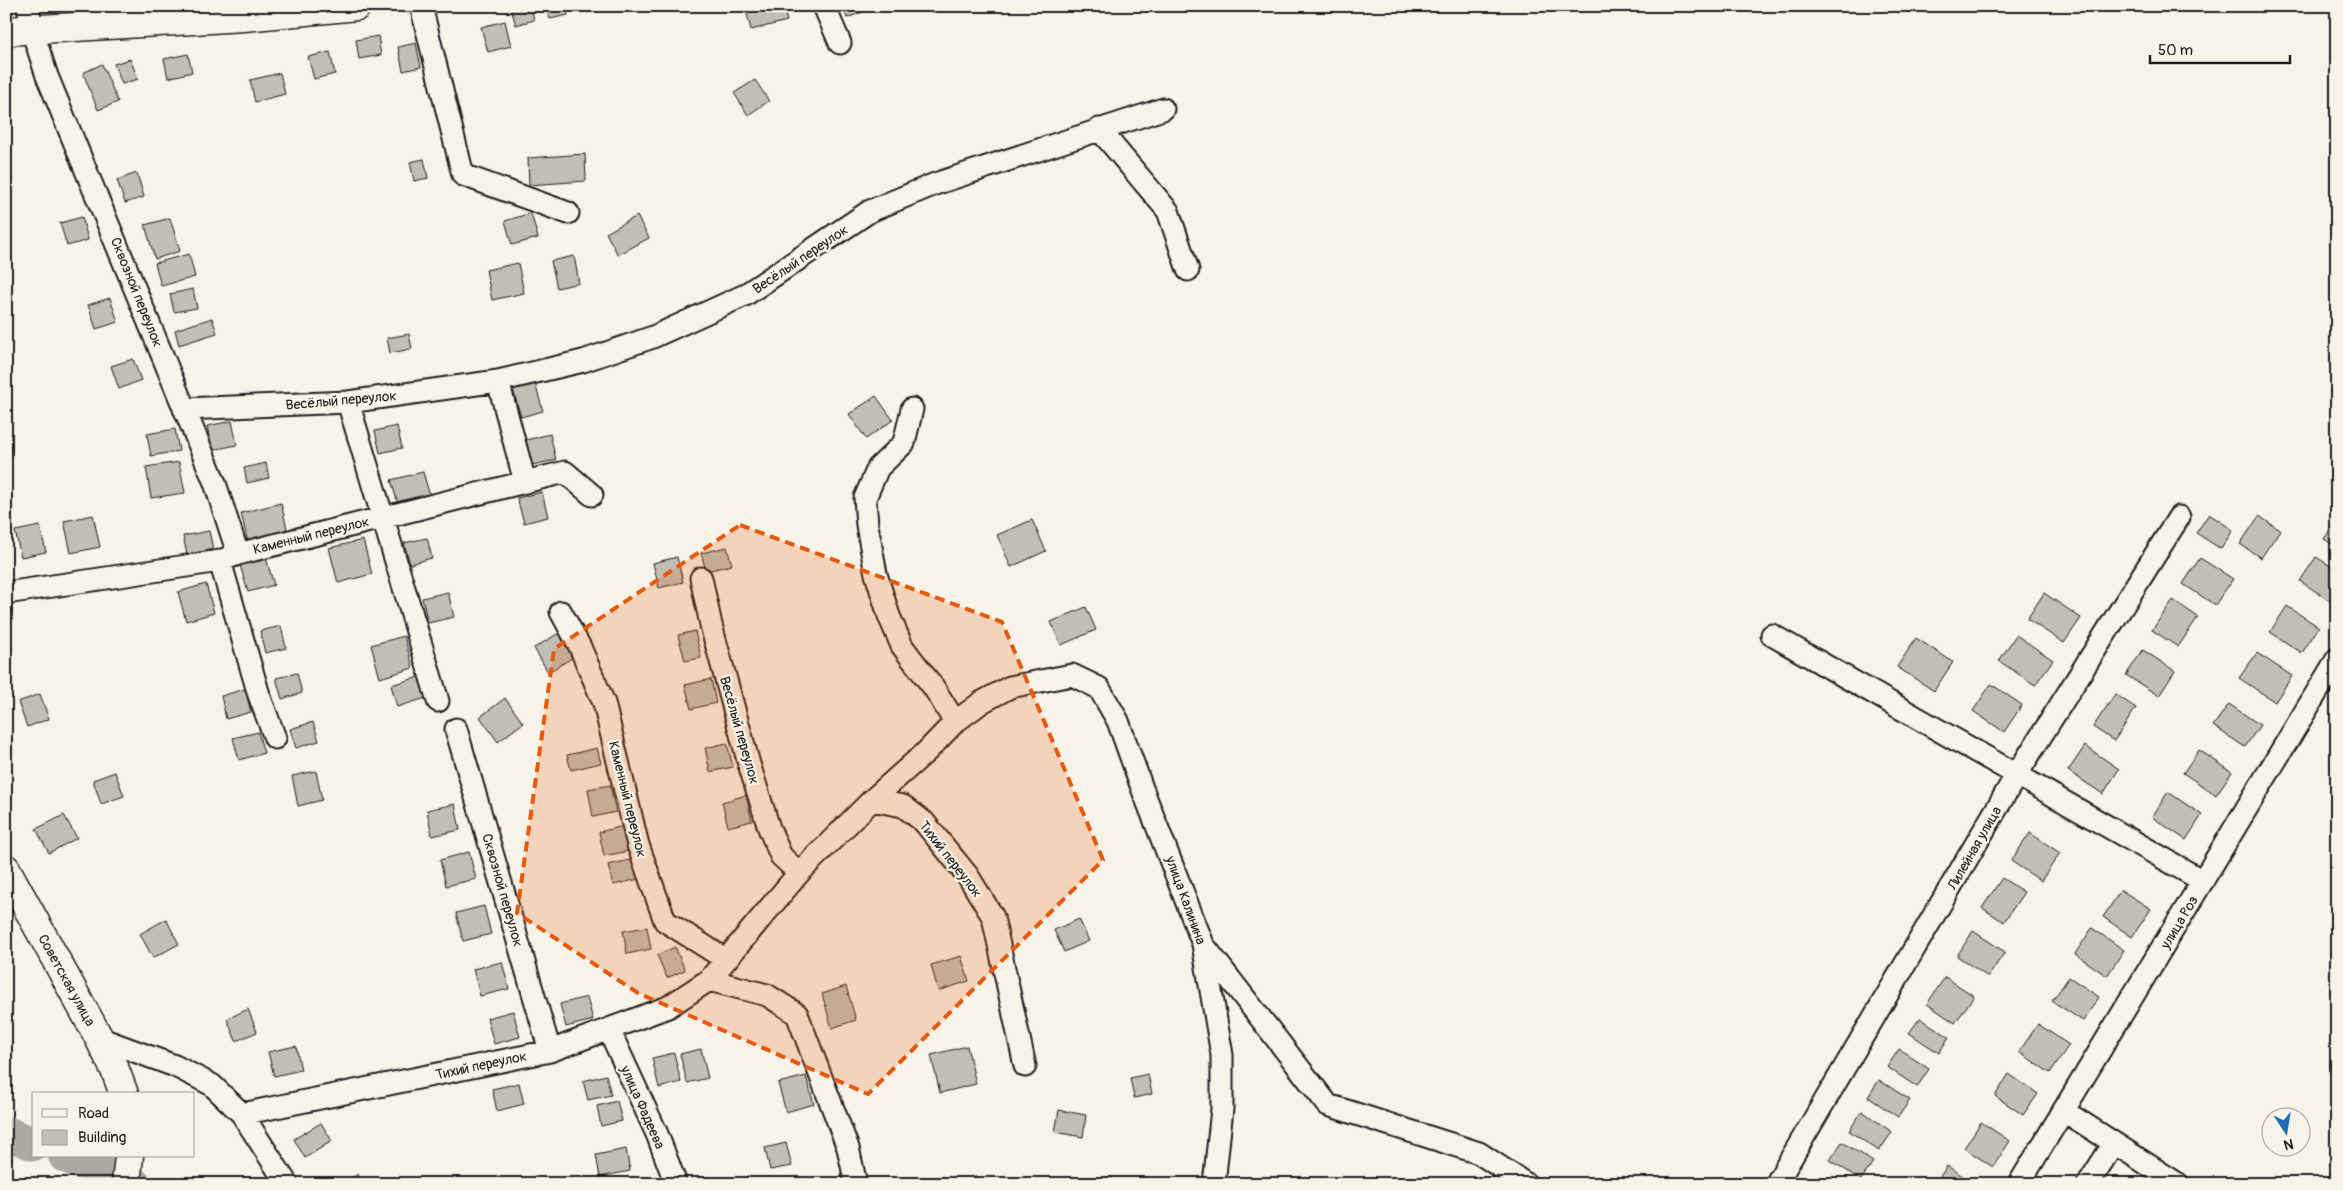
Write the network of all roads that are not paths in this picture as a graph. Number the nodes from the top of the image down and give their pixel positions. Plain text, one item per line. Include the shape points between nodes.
1 (357, 6) edge
2 (420, 6) edge
3 (824, 6) edge
4 (22, 23) edge
5 (840, 43) dead end
6 (1164, 110) dead end
7 (1100, 130) junction
8 (568, 213) dead end
9 (1188, 270) dead end
10 (498, 381) junction
11 (348, 402) junction
12 (912, 409) dead end
13 (184, 410) junction
14 (525, 482) junction
15 (592, 495) dead end
16 (384, 516) junction
17 (2179, 517) dead end
18 (229, 558) junction
19 (701, 578) dead end
20 (6, 593) edge
21 (562, 612) dead end
22 (1772, 635) dead end
23 (2337, 658) edge
24 (1072, 675) joint
25 (438, 701) dead end
26 (954, 722) junction
27 (456, 729) dead end
28 (275, 738) dead end
29 (2017, 774) junction
30 (872, 800) junction
31 (6, 869) edge
32 (799, 873) junction
33 (2203, 881) junction
34 (1203, 944) junction
35 (725, 959) junction
36 (709, 980) junction
37 (609, 1030) junction
38 (99, 1038) junction
39 (550, 1051) junction
40 (1025, 1066) dead end
41 (123, 1092) edge
42 (2064, 1111) junction
43 (242, 1114) junction
44 (2114, 1143) junction
45 (129, 1158) edge
46 (126, 1184) edge
47 (286, 1184) edge
48 (676, 1184) edge
49 (856, 1184) edge
50 (1214, 1184) edge
51 (1526, 1184) edge
52 (1776, 1184) edge
53 (2019, 1184) edge
54 (2088, 1184) edge
55 (2178, 1184) edge

1 - 4 main road via 244,17
2 - 8 street via 463,175
3 - 5 street
4 - 13 street, Сквозной переулок via 107,218
6 - 7 street, Весёлый переулок
7 - 9 street via 1168,211
7 - 10 street, Весёлый переулок via 935,184 870,211 746,295 653,337 583,361
10 - 11 street, Весёлый переулок
10 - 14 street
11 - 13 street, Весёлый переулок
11 - 16 street, Каменный переулок
12 - 26 street via 904,443 878,468 865,498 867,524 888,616 902,646 934,688
13 - 18 street, Сквозной переулок via 215,483
14 - 15 street, Каменный переулок via 565,472
14 - 16 street, Каменный переулок
16 - 18 street, Каменный переулок
16 - 25 street, Каменный переулок
17 - 29 street, Лилейная улица
18 - 20 street, Каменный переулок
18 - 28 street, Сквозной переулок via 259,695
19 - 32 street, Весёлый переулок via 726,681 770,828 781,856
21 - 35 street, Каменный переулок via 604,704 638,845 665,921
22 - 29 street
23 - 33 street, улица Роз
24 - 26 street, Тихий переулок via 1010,687
24 - 34 street, улица Калинина via 1099,688 1118,721
26 - 30 street, Тихий переулок
27 - 39 street, Сквозной переулок
29 - 33 street
29 - 52 street, Лилейная улица
30 - 32 street, Тихий переулок
30 - 40 street, Тихий переулок via 903,806 924,822 968,876 993,917
31 - 38 main road, Советская улица
32 - 35 street, Тихий переулок
33 - 42 street, улица Роз
34 - 50 street, улица Калинина via 1222,1055 1222,1109
34 - 51 street via 1328,1105 1479,1154
35 - 36 street, Тихий переулок
36 - 37 street, Тихий переулок via 668,1007
36 - 49 street via 767,995 797,1014 848,1148
37 - 39 street, Тихий переулок
37 - 48 street, улица Фадеева via 657,1134
38 - 41 main road, Советская улица
38 - 43 street via 175,1066 212,1085
39 - 43 street, Тихий переулок
42 - 44 street
42 - 53 street, улица Роз
43 - 47 street
44 - 54 street
44 - 55 street
45 - 46 main road

